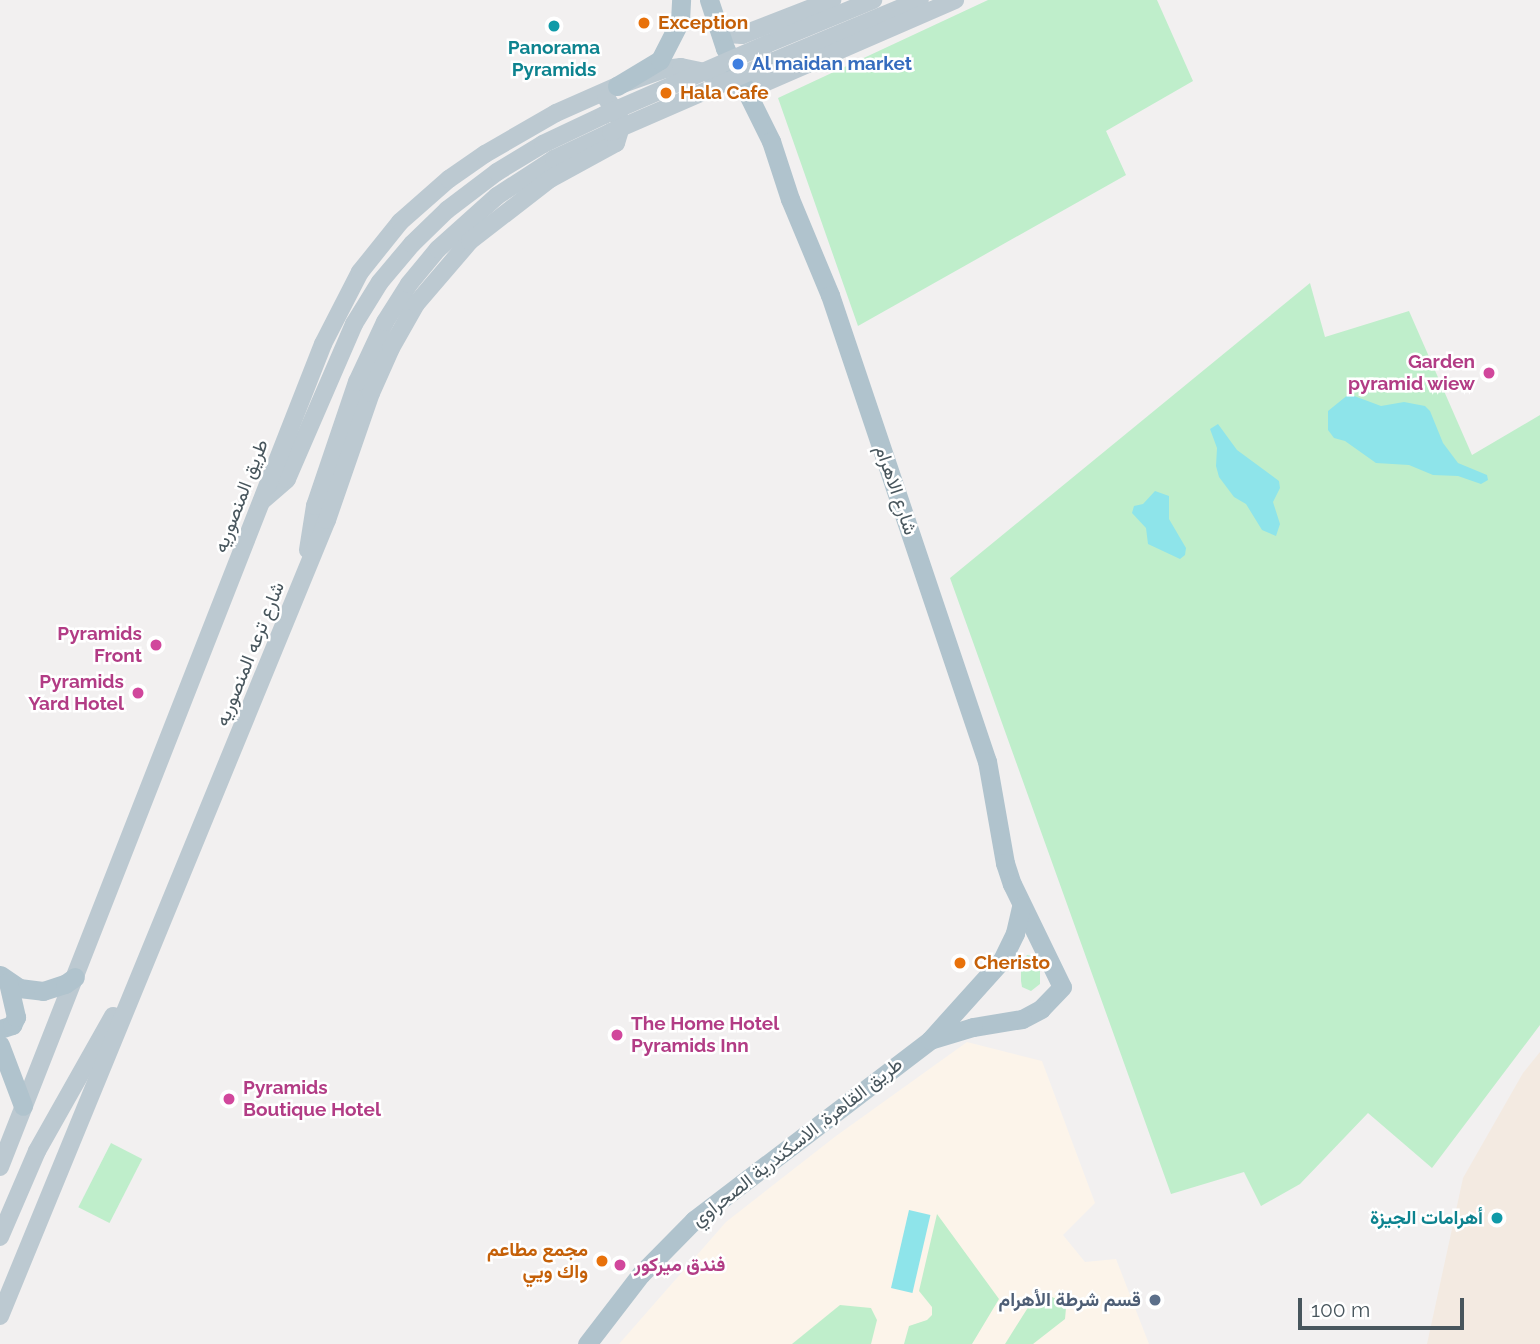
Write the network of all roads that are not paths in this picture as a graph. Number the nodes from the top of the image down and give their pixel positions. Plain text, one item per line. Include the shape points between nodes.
1 (681, 0) edge
2 (709, 0) edge
3 (832, 0) edge
4 (873, 0) edge
5 (920, 0) edge
6 (955, 0) edge
7 (716, 25) junction
8 (748, 33) junction
9 (617, 86) junction
10 (753, 87) junction
11 (596, 95) junction
12 (262, 501) junction
13 (309, 564) junction
14 (1021, 907) junction
15 (75, 977) junction
16 (4, 979) edge
17 (137, 984) junction
18 (1062, 987) joint
19 (0, 1029) edge
20 (930, 1040) junction
21 (0, 1045) edge
22 (23, 1106) junction
23 (0, 1167) edge
24 (0, 1237) edge
25 (0, 1316) edge
26 (587, 1344) edge

1 - 9 main road via 680,22 660,60
2 - 7 main road, شارع الاهرام
3 - 8 main road
4 - 12 main road, bridge via 563,133 506,166 455,204 412,244 367,302 343,345 291,472 276,492
5 - 13 main road, bridge via 572,149 516,182 457,229 409,284 365,362 315,506
6 - 10 main road
7 - 8 main road via 731,35
7 - 10 main road, شارع الاهرام
8 - 10 main road via 741,52
9 - 10 main road, طريق المنصوريه via 681,67
9 - 11 main road, طريق المنصوريه
10 - 14 main road, شارع الاهرام via 790,199 830,295 979,735 991,776 1005,863
11 - 12 main road, طريق المنصوريه via 485,154 438,187 400,222 360,272 339,309
11 - 13 main road, شارع ترعه المنصوريه via 617,110 620,130 616,143 550,179 491,222 450,261 416,304 371,393
12 - 15 main road, طريق المنصوريه
13 - 17 main road, شارع ترعه المنصوريه
14 - 18 main road, شارع الاهرام
14 - 20 main road, طريق القاهرة, الاسكندرية الصحراوي via 1002,960
15 - 16 main road via 43,991 31,991
15 - 22 main road, طريق المنصوريه
16 - 19 main road via 16,1017 12,1025
17 - 24 main road via 118,1008 53,1121
17 - 25 main road, شارع ترعه المنصوريه
18 - 20 main road, طريق القاهرة, الاسكندرية الصحراوي via 1041,1009 1022,1019
20 - 26 main road, طريق القاهرة, الاسكندرية الصحراوي via 694,1220 641,1274
21 - 22 main road
22 - 23 main road, طريق المنصوريه

